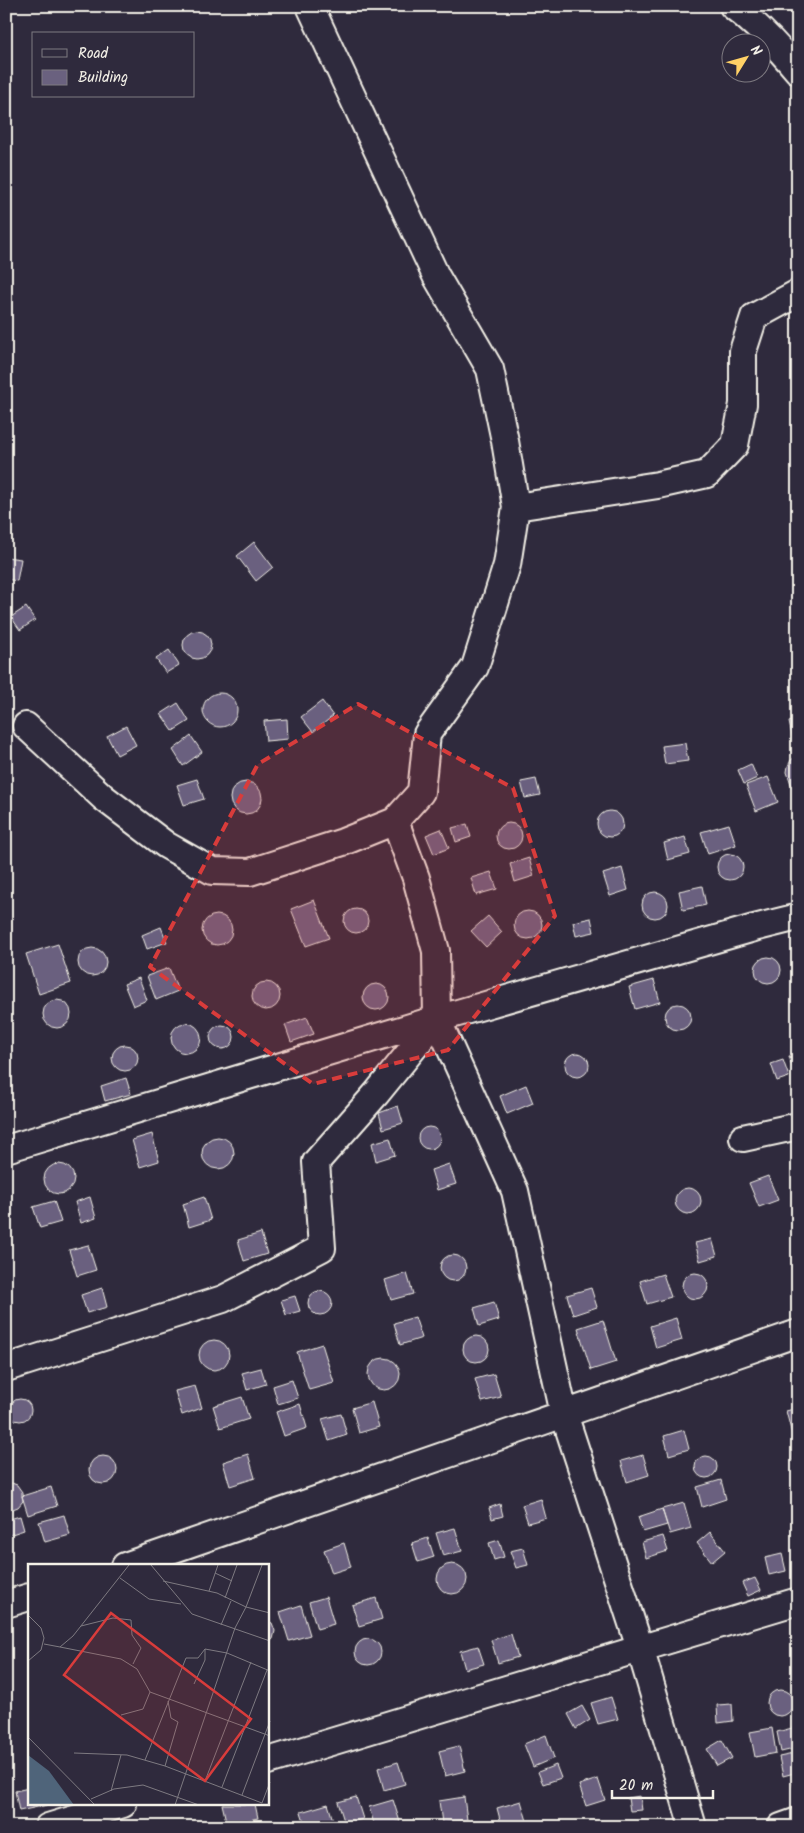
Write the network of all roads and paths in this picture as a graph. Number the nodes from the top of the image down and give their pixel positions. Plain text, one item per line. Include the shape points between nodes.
1 (310, 6) edge
2 (733, 6) edge
3 (798, 71) edge
4 (798, 293) edge
5 (516, 508) junction
6 (26, 726) dead end
7 (395, 821) junction
8 (798, 917) edge
9 (437, 1020) junction
10 (798, 1126) edge
11 (743, 1138) dead end
12 (6, 1148) edge
13 (798, 1333) edge
14 (6, 1368) edge
15 (564, 1414) junction
16 (131, 1564) edge
17 (28, 1597) edge
18 (798, 1601) edge
19 (6, 1604) edge
20 (640, 1648) junction
21 (269, 1761) edge
22 (116, 1806) edge
23 (798, 1822) edge
24 (48, 1827) edge
25 (693, 1827) edge
26 (782, 1827) edge

1 - 5 street via 436,276 490,369
2 - 3 street
4 - 5 street via 754,317 743,351 743,404 735,445 707,474
5 - 7 street via 506,564 475,667 427,734 421,792
6 - 7 street via 104,798 166,845 212,871 250,872 343,842
7 - 9 street via 416,878 436,951
8 - 9 street
9 - 12 street
9 - 14 street via 316,1162 322,1248 223,1299
9 - 15 street via 515,1190
10 - 11 street
13 - 15 street
15 - 16 street
15 - 20 street
17 - 19 street
18 - 20 street
20 - 21 street
20 - 25 street
22 - 24 street
23 - 26 street

